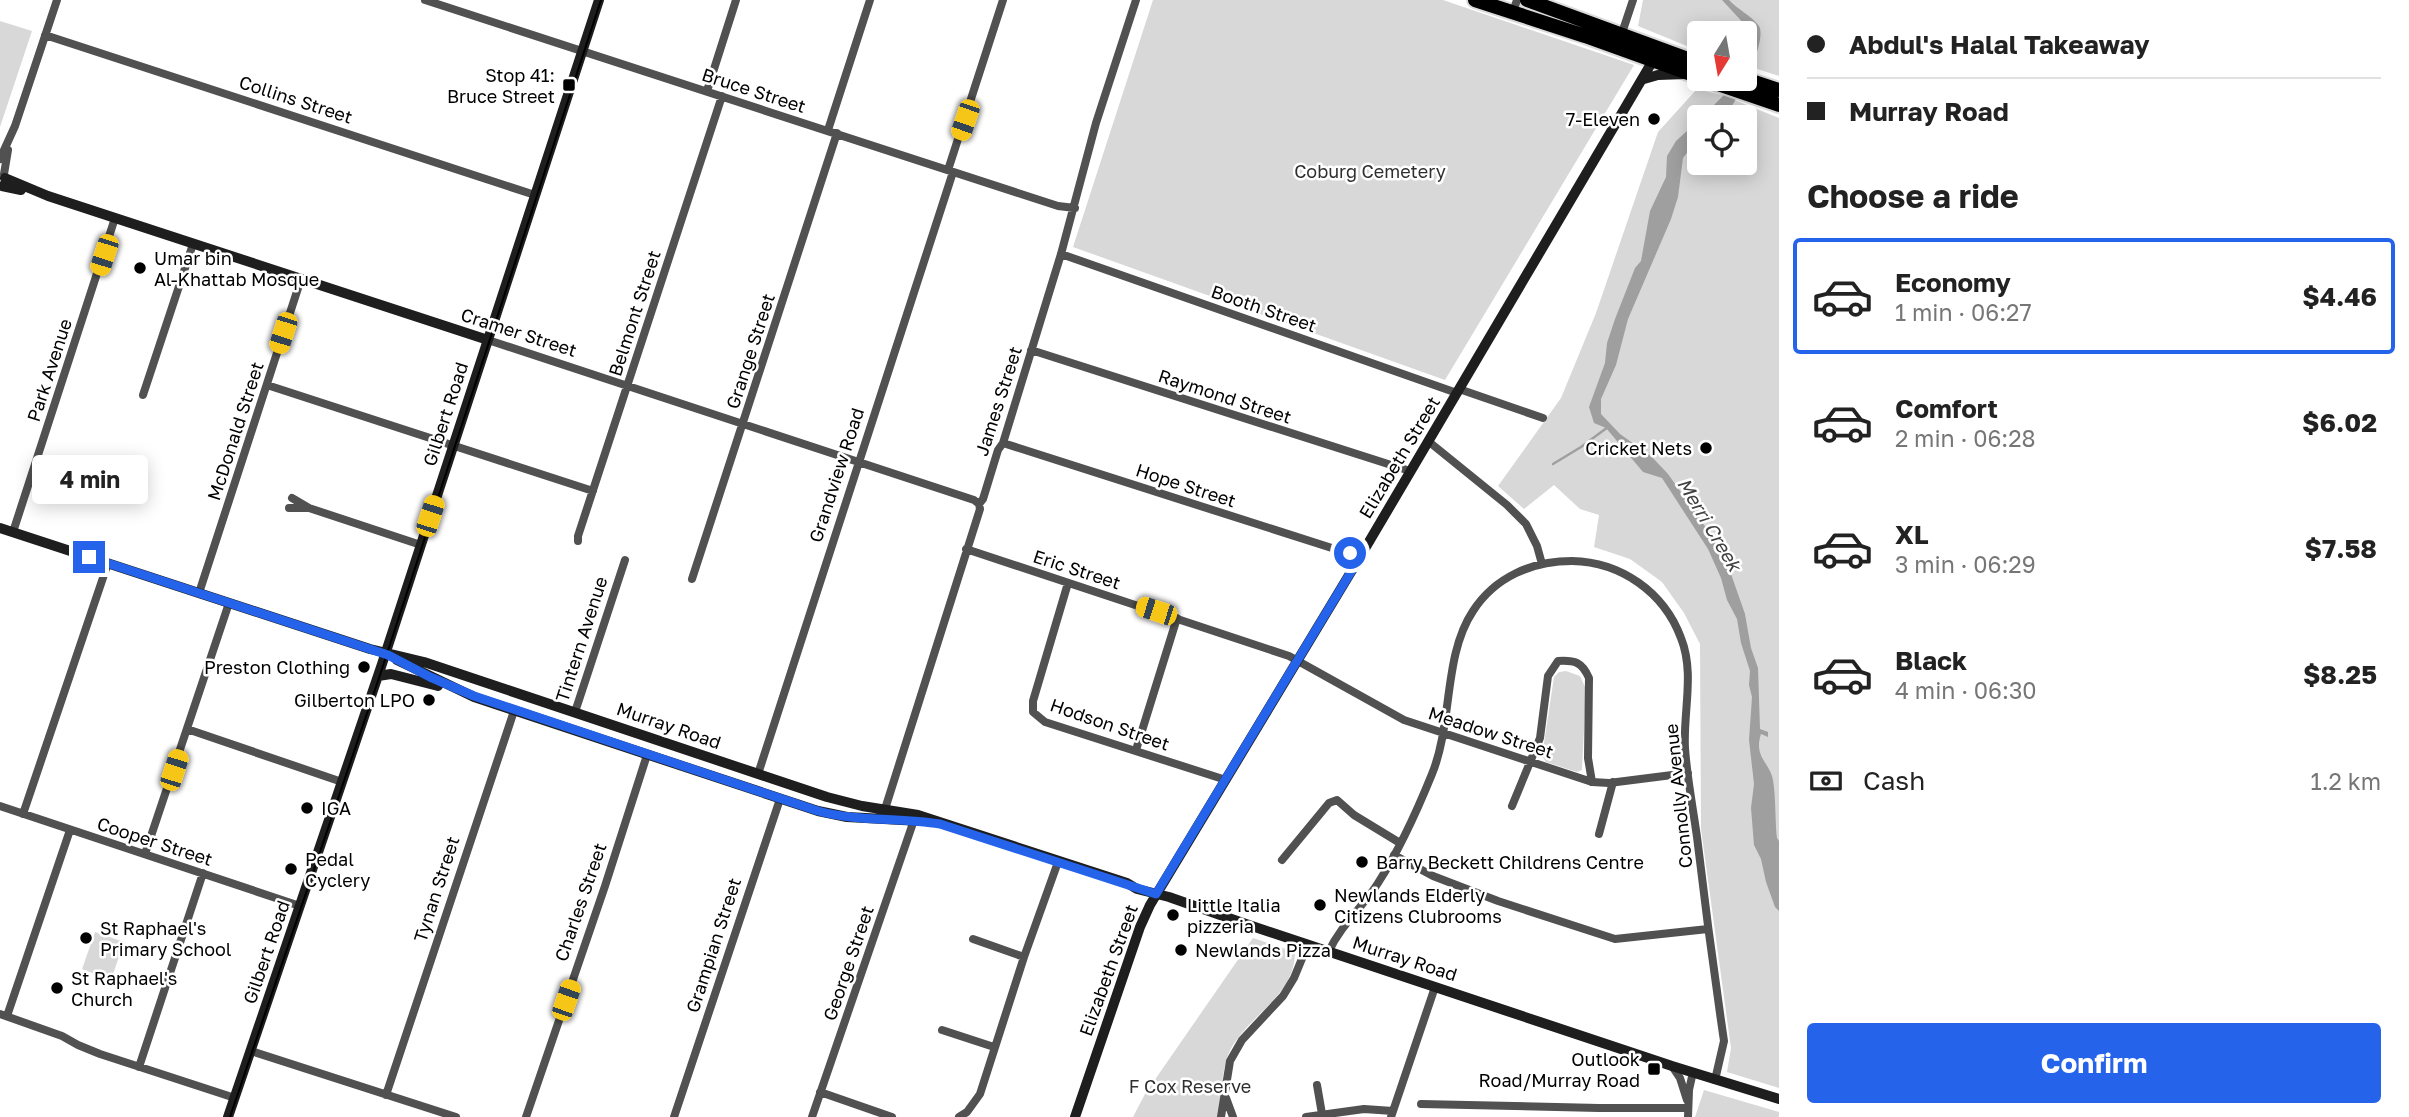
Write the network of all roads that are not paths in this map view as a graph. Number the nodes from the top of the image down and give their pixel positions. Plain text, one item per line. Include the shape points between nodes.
1 (57, 0) edge
2 (425, 0) edge
3 (599, 0) edge
4 (736, 0) edge
5 (870, 0) edge
6 (1003, 0) edge
7 (1136, 0) edge
8 (1475, 0) edge
9 (1527, 0) edge
10 (1633, 0) edge
11 (1515, 6) edge
12 (1622, 33) junction
13 (45, 35) junction
14 (583, 51) junction
15 (1657, 54) junction
16 (1687, 68) edge
17 (1687, 74) edge
18 (1644, 79) junction
19 (707, 91) junction
20 (1769, 92) edge
21 (722, 96) junction
22 (1779, 104) edge
23 (828, 130) junction
24 (837, 133) junction
25 (9, 141) junction
26 (0, 159) edge
27 (951, 171) junction
28 (2, 179) edge
29 (535, 195) junction
30 (1075, 208) junction
31 (115, 218) junction
32 (193, 244) junction
33 (1061, 254) junction
34 (301, 279) junction
35 (488, 340) junction
36 (1031, 350) junction
37 (267, 385) junction
38 (627, 385) junction
39 (1458, 391) junction
40 (143, 395) dead end
41 (1543, 418) dead end
42 (742, 424) junction
43 (1428, 441) junction
44 (1003, 443) junction
45 (453, 446) junction
46 (860, 461) junction
47 (1410, 471) junction
48 (593, 491) junction
49 (292, 498) dead end
50 (979, 504) junction
51 (289, 508) dead end
52 (309, 509) junction
53 (0, 528) edge
54 (13, 532) junction
55 (578, 541) dead end
56 (421, 545) junction
57 (967, 549) junction
58 (1360, 557) junction
59 (625, 560) dead end
60 (108, 563) junction
61 (1542, 564) junction
62 (692, 579) dead end
63 (1068, 583) junction
64 (198, 593) junction
65 (229, 603) junction
66 (1177, 618) junction
67 (387, 654) junction
68 (1297, 662) junction
69 (378, 676) junction
70 (520, 694) junction
71 (474, 696) junction
72 (514, 711) junction
73 (575, 712) junction
74 (187, 729) junction
75 (569, 729) junction
76 (1444, 733) junction
77 (653, 738) junction
78 (1136, 750) junction
79 (647, 755) junction
80 (1531, 762) junction
81 (1688, 773) junction
82 (758, 774) junction
83 (1226, 780) junction
84 (342, 782) junction
85 (1592, 782) junction
86 (1614, 782) junction
87 (785, 783) junction
88 (752, 789) junction
89 (780, 799) junction
90 (0, 806) edge
91 (1512, 806) dead end
92 (885, 809) junction
93 (23, 814) junction
94 (914, 820) junction
95 (940, 824) junction
96 (70, 830) junction
97 (1599, 834) dead end
98 (1400, 843) junction
99 (145, 854) junction
100 (1394, 855) junction
101 (1282, 860) dead end
102 (1059, 862) junction
103 (203, 873) junction
104 (1156, 894) junction
105 (300, 906) junction
106 (1708, 929) junction
107 (973, 939) dead end
108 (1308, 944) junction
109 (1329, 951) junction
110 (1024, 957) junction
111 (1435, 987) junction
112 (3, 1015) edge
113 (942, 1030) dead end
114 (994, 1047) junction
115 (251, 1051) junction
116 (1672, 1066) junction
117 (139, 1067) junction
118 (1693, 1072) junction
119 (1716, 1080) junction
120 (1317, 1085) dead end
121 (1225, 1091) junction
122 (820, 1092) junction
123 (386, 1095) junction
124 (235, 1098) junction
125 (1779, 1099) edge
126 (1420, 1104) dead end
127 (1687, 1109) edge
128 (1599, 1113) edge
129 (1322, 1114) junction
130 (1392, 1114) edge
131 (229, 1117) edge
132 (456, 1117) edge
133 (526, 1117) edge
134 (674, 1117) edge
135 (812, 1117) edge
136 (892, 1117) edge
137 (959, 1117) edge
138 (1075, 1117) edge
139 (1221, 1117) edge
140 (1233, 1117) edge
141 (1306, 1117) edge

1 - 13 street
2 - 14 street, Bruce Street
3 - 14 main road, Gilbert Road
4 - 19 street
5 - 23 street
6 - 27 street, Grandview Road
7 - 30 street, James Street via 1096,122
8 - 11 highway
9 - 12 highway
10 - 12 street
11 - 15 highway
12 - 15 highway
13 - 25 street
13 - 29 street, Collins Street
14 - 19 street, Bruce Street
14 - 29 main road, Gilbert Road
15 - 16 highway
15 - 18 main road, Elizabeth Street
17 - 18 main road
18 - 39 main road, Elizabeth Street
19 - 21 street, Bruce Street
20 - 22 highway
21 - 23 street, Bruce Street
21 - 38 street, Belmont Street
23 - 24 street, Bruce Street
24 - 27 street, Bruce Street
24 - 42 street, Grange Street
25 - 26 street
25 - 28 street
27 - 30 street, Bruce Street
27 - 46 street, Grandview Road
28 - 31 main road, Cramer Street
29 - 35 main road, Gilbert Road
30 - 33 street, James Street
31 - 32 main road, Cramer Street
31 - 54 street, Park Avenue
32 - 34 main road, Cramer Street
32 - 40 street
33 - 36 street, James Street
33 - 39 street, Booth Street
34 - 35 main road, Cramer Street
34 - 37 street, McDonald Street
35 - 38 street, Cramer Street
35 - 45 main road, Gilbert Road
36 - 44 street, James Street
36 - 47 street, Raymond Street
37 - 45 street
37 - 64 street, McDonald Street
38 - 42 street, Cramer Street
38 - 48 street, Belmont Street
39 - 41 street, Booth Street
39 - 43 main road, Elizabeth Street
42 - 46 street, Cramer Street
42 - 62 street, Grange Street
43 - 47 main road, Elizabeth Street
43 - 61 street via 1526,524
44 - 50 street, James Street
44 - 58 street, Hope Street
45 - 48 street
45 - 56 main road, Gilbert Road
46 - 50 street, Cramer Street
46 - 82 street, Grandview Road
47 - 58 main road, Elizabeth Street
48 - 55 street, Belmont Street
49 - 52 street
50 - 57 street, James Street
51 - 52 street
52 - 56 street
53 - 54 main road, Murray Road
54 - 60 main road, Murray Road
56 - 67 main road, Gilbert Road
57 - 63 street, Eric Street
57 - 92 street, James Street
58 - 68 main road, Elizabeth Street
59 - 73 street, Tintern Avenue
60 - 64 main road, Murray Road
60 - 93 street
61 - 76 street, Connolly Avenue via 1522,569 1492,588 1473,611 1460,637
61 - 81 street, Connolly Avenue via 1587,561 1618,570 1661,603 1681,638 1689,673 1685,710
63 - 66 street, Eric Street
63 - 78 street, Hodson Street via 1033,712 1045,722
64 - 65 main road, Murray Road
65 - 67 main road, Murray Road
65 - 74 street
66 - 68 street, Eric Street
66 - 78 street
67 - 69 main road, Gilbert Road
67 - 70 main road, Murray Road
67 - 71 main road, Murray Road
68 - 76 street, Meadow Street via 1404,720
68 - 83 main road, Elizabeth Street
69 - 71 main road via 400,676
69 - 84 main road, Gilbert Road
70 - 72 main road, Tynan Street
70 - 73 main road, Murray Road
71 - 72 main road, Murray Road
72 - 75 main road, Murray Road
72 - 123 street, Tynan Street
73 - 75 main road, Tintern Avenue
73 - 77 main road, Murray Road
74 - 84 street
74 - 99 street
75 - 79 main road, Murray Road
76 - 80 street, Meadow Street
76 - 98 street, Connolly Avenue via 1434,770
77 - 79 main road, Charles Street
77 - 82 main road, Murray Road
78 - 83 street, Hodson Street
79 - 88 main road, Murray Road
79 - 133 street, Charles Street
80 - 85 street, Meadow Street
80 - 85 street via 1546,708 1548,676 1558,661 1574,660 1589,678
80 - 91 street
81 - 86 street, Meadow Street
81 - 106 street, Connolly Avenue
82 - 87 main road, Murray Road
82 - 88 main road, Grandview Road
83 - 104 main road, Elizabeth Street
84 - 105 main road, Gilbert Road
85 - 86 street, Meadow Street
86 - 97 street
87 - 89 main road, Grampian Street
87 - 92 main road, Murray Road via 844,802
88 - 89 main road, Murray Road
89 - 94 main road, Murray Road via 833,815
89 - 134 street, Grampian Street
90 - 93 street, Cooper Street
92 - 95 main road, Murray Road
93 - 96 street, Cooper Street
94 - 95 main road, Murray Road
94 - 122 street, George Street
95 - 102 main road, Murray Road
96 - 99 street, Cooper Street
96 - 112 street
98 - 100 street, Connolly Avenue
98 - 101 street via 1337,800 1329,803
99 - 103 street, Cooper Street
100 - 106 street via 1498,901 1615,939
100 - 109 street, Connolly Avenue
102 - 104 main road, Murray Road
102 - 110 street
103 - 105 street, Cooper Street
103 - 117 street
104 - 108 main road, Murray Road
104 - 138 main road, Elizabeth Street via 1140,927
105 - 115 main road, Gilbert Road
106 - 119 street, Connolly Avenue via 1724,1041
107 - 110 street
108 - 109 main road, Murray Road
108 - 121 street via 1283,996 1235,1051 1226,1070
109 - 111 main road, Murray Road
110 - 114 street
111 - 116 main road, Murray Road
111 - 130 street
112 - 117 street
113 - 114 street
114 - 137 street via 980,1094
115 - 123 street
115 - 124 main road, Gilbert Road
116 - 118 main road, Murray Road
116 - 127 street via 1680,1078
117 - 124 street
118 - 119 main road, Murray Road
118 - 127 street
119 - 125 main road, Murray Road
120 - 129 street
121 - 139 street
121 - 140 street
122 - 135 street, George Street
122 - 136 street
123 - 132 street
124 - 131 main road, Gilbert Road
126 - 128 street
127 - 128 street
129 - 130 street via 1364,1109
129 - 141 street

